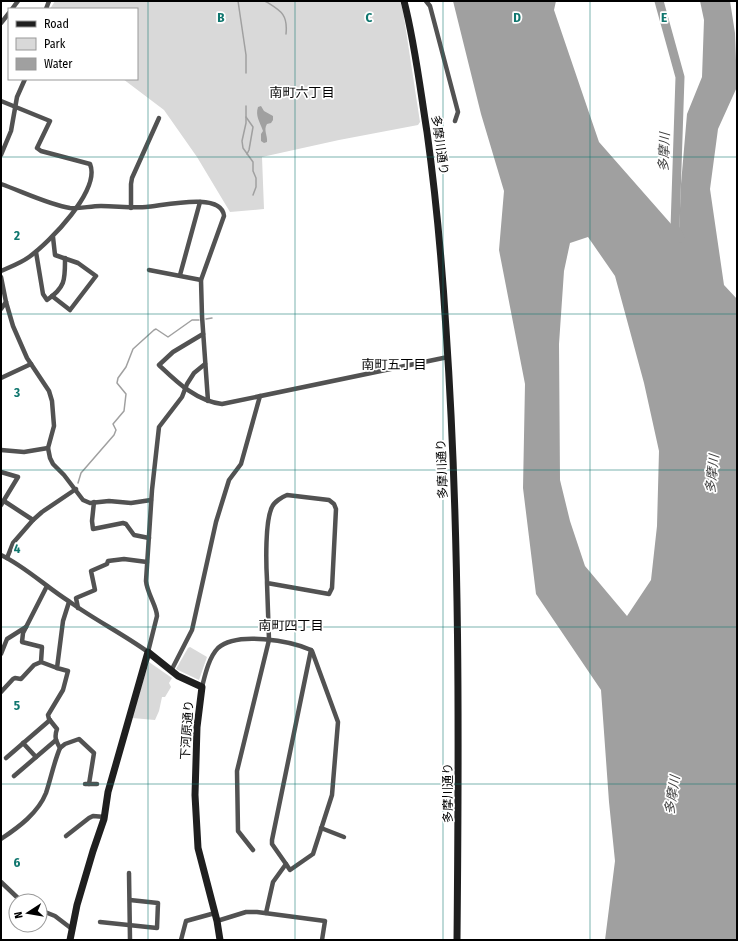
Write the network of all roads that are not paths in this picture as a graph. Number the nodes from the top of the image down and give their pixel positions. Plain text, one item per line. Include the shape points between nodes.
1 (404, 1) edge
2 (426, 1) edge
3 (8, 14) edge
4 (1, 24) edge
5 (25, 80) edge
6 (1, 101) edge
7 (15, 107) junction
8 (158, 118) dead end
9 (455, 121) dead end
10 (1, 155) edge
11 (1, 184) edge
12 (200, 202) junction
13 (77, 208) junction
14 (131, 208) junction
15 (53, 237) junction
16 (36, 252) junction
17 (65, 258) junction
18 (1, 270) edge
19 (149, 270) dead end
20 (180, 275) junction
21 (1, 277) edge
22 (201, 280) junction
23 (3, 296) edge
24 (52, 296) junction
25 (6, 302) junction
26 (1, 309) edge
27 (203, 334) junction
28 (448, 357) junction
29 (31, 364) junction
30 (205, 364) junction
31 (1, 378) edge
32 (186, 388) junction
33 (260, 396) junction
34 (208, 401) junction
35 (48, 448) junction
36 (1, 450) edge
37 (1, 472) edge
38 (76, 489) junction
39 (151, 500) junction
40 (94, 502) junction
41 (2, 503) edge
42 (33, 520) junction
43 (149, 538) junction
44 (1, 555) edge
45 (7, 558) junction
46 (147, 562) junction
47 (267, 583) junction
48 (47, 586) junction
49 (69, 602) junction
50 (78, 608) junction
51 (26, 627) junction
52 (269, 640) junction
53 (311, 650) junction
54 (148, 652) junction
55 (1, 654) edge
56 (41, 662) junction
57 (58, 668) junction
58 (171, 671) junction
59 (202, 687) junction
60 (1, 692) edge
61 (50, 720) junction
62 (56, 740) junction
63 (23, 743) junction
64 (60, 748) junction
65 (36, 757) junction
66 (6, 758) dead end
67 (14, 776) dead end
68 (97, 784) dead end
69 (105, 818) junction
70 (321, 828) junction
71 (344, 836) dead end
72 (74, 838) dead end
73 (1, 839) edge
74 (253, 850) dead end
75 (286, 864) junction
76 (129, 873) dead end
77 (1, 882) edge
78 (13, 893) edge
79 (130, 900) junction
80 (48, 913) edge
81 (215, 913) junction
82 (266, 913) junction
83 (217, 921) junction
84 (100, 922) dead end
85 (130, 924) junction
86 (72, 930) junction
87 (70, 940) edge
88 (130, 940) edge
89 (181, 940) edge
90 (220, 940) edge
91 (322, 940) edge
92 (457, 940) edge

1 - 28 street, 多摩川通り via 422,90 435,192
2 - 9 street via 430,6 458,112
3 - 4 street
5 - 7 street
6 - 7 street
7 - 10 street via 11,131
7 - 13 street via 50,121 37,148 90,164 90,183
8 - 14 street via 132,178
11 - 13 street via 59,205
12 - 14 street
12 - 20 street
12 - 22 street via 219,206 224,216
13 - 14 street
13 - 15 street
15 - 16 street
15 - 17 street via 54,255
16 - 18 street via 27,259
16 - 24 street via 43,294 47,300
17 - 24 street via 63,285
17 - 24 street via 78,262 96,276 70,310
19 - 20 street
20 - 22 street
21 - 23 street
22 - 27 street
23 - 25 street
25 - 26 street
25 - 29 street via 13,326
27 - 30 street
27 - 32 street via 172,352 159,366
28 - 33 street
28 - 92 street, 多摩川通り via 459,718
29 - 31 street
29 - 35 street via 49,391 52,401 54,426
30 - 32 street via 194,373
30 - 34 street
32 - 34 street
32 - 39 street via 159,427
33 - 34 street via 222,404
33 - 58 street via 241,464 229,480 216,522 192,630
35 - 36 street via 24,452
35 - 38 street via 53,464
37 - 41 street via 18,477
38 - 40 street via 83,500
38 - 42 street
39 - 40 street via 131,503
39 - 43 street
40 - 43 street via 94,528 123,523 134,535
41 - 42 street
42 - 45 street via 13,543
43 - 46 street
44 - 45 street, 下河原通り
45 - 48 street, 下河原通り
46 - 50 street via 108,560 107,564 91,571 95,590 76,598
46 - 54 street via 146,586 157,612
47 - 47 street via 329,594 332,588 336,509 329,500 287,495 272,505 266,556
47 - 52 street
48 - 49 street, 下河原通り
48 - 51 street
49 - 50 street, 下河原通り
49 - 57 street via 63,621
50 - 54 street, 下河原通り
51 - 55 street via 7,639
51 - 56 street via 22,642 42,647
52 - 53 street
52 - 59 street via 233,641 219,648 211,660
52 - 74 street via 237,771 238,831
53 - 70 street via 338,722 332,795
53 - 75 street via 272,840 272,844
54 - 58 street, 下河原通り
54 - 69 street via 108,792
56 - 57 street
56 - 60 street via 34,665 21,679 13,679
57 - 61 street via 68,671 63,690 48,715
58 - 59 street, 下河原通り
59 - 81 street, 下河原通り via 197,727 195,802 198,848
61 - 62 street via 57,729
61 - 63 street
62 - 64 street
62 - 65 street
63 - 65 street
63 - 66 street
64 - 68 street via 80,739 94,753 87,784
64 - 73 street via 46,794 38,807 23,823
65 - 67 street
69 - 72 street via 89,818 68,835
69 - 86 street via 79,898
70 - 71 street
70 - 75 street via 313,854 290,870
75 - 82 street via 273,882
76 - 79 street
77 - 78 street
79 - 85 street
79 - 85 street via 158,903 157,928
80 - 86 street
81 - 83 street, 下河原通り
81 - 89 street via 186,921
82 - 83 street via 246,912
82 - 91 street via 325,921
83 - 90 street, 下河原通り
84 - 85 street
85 - 88 street
86 - 87 street

